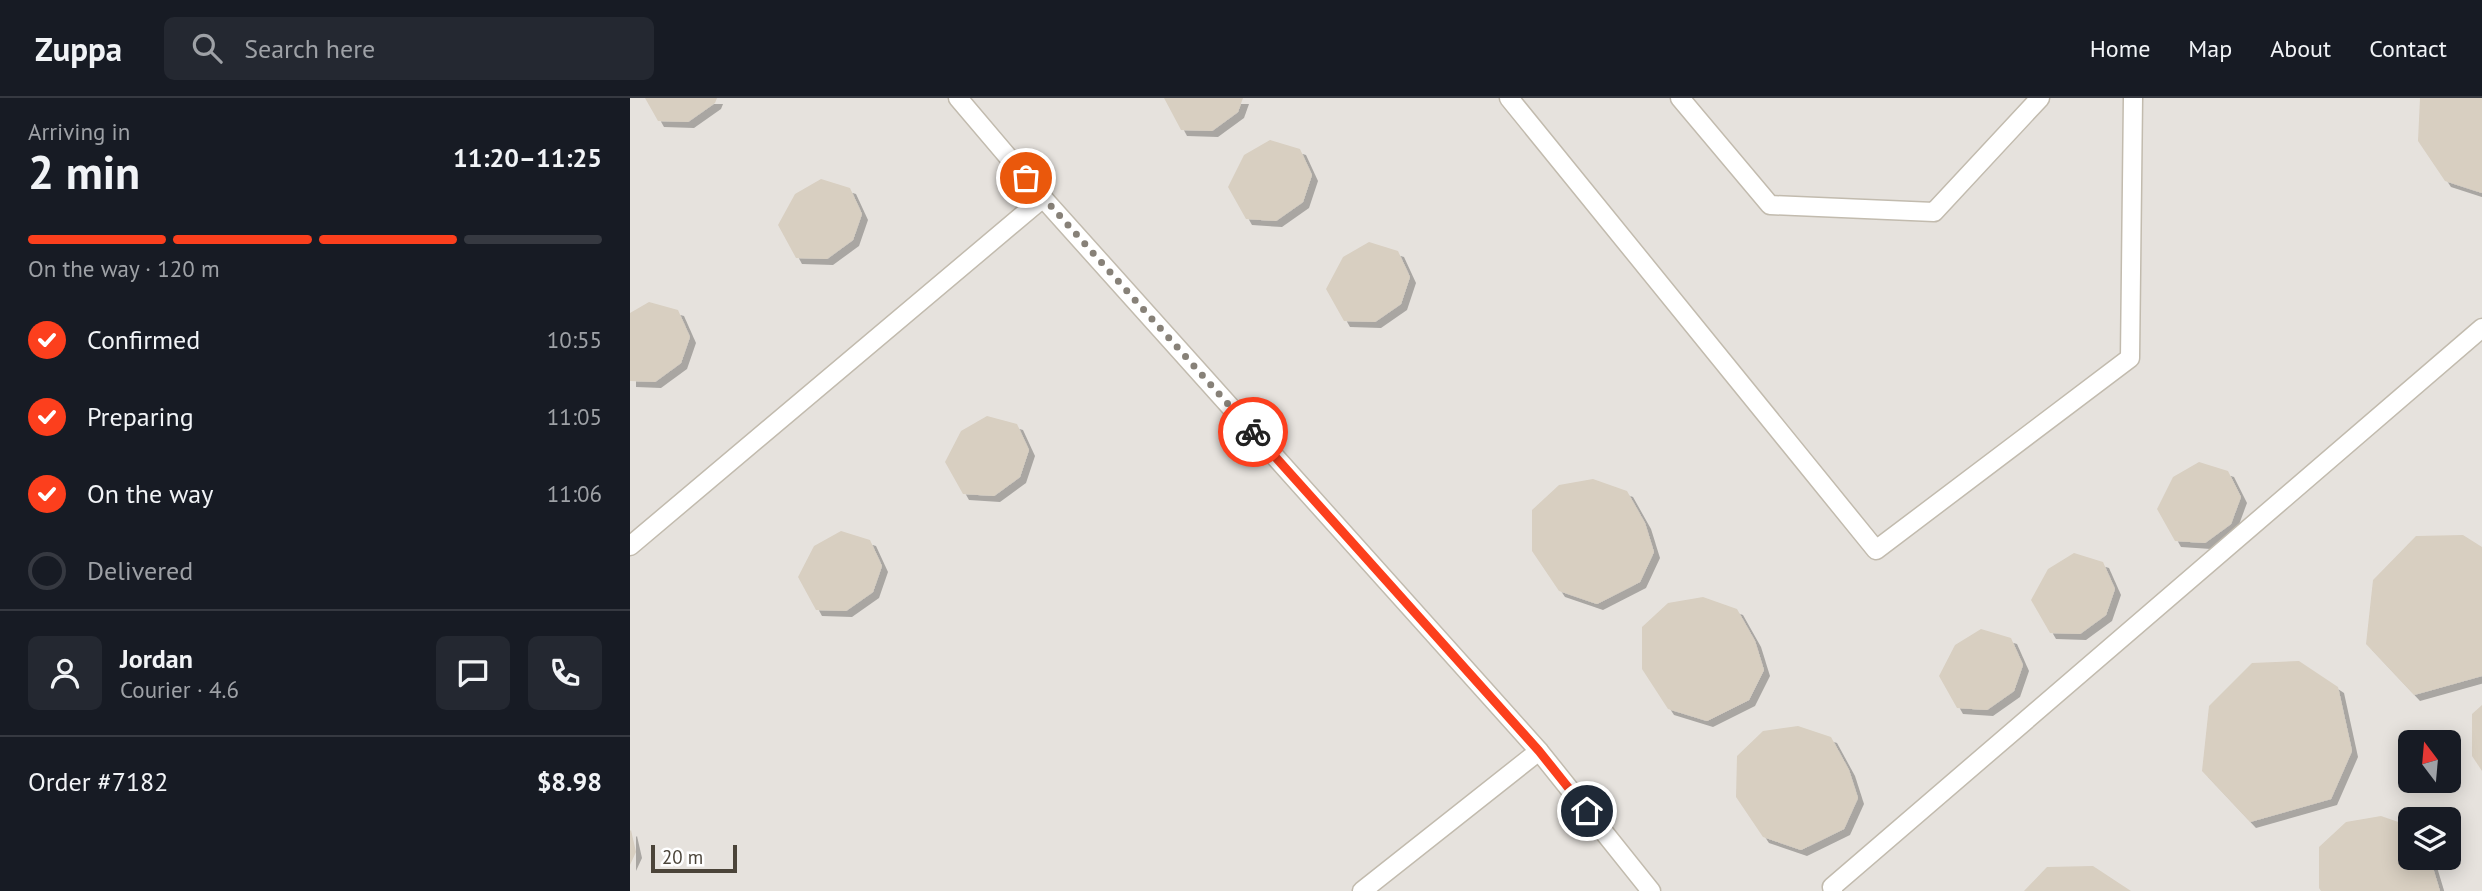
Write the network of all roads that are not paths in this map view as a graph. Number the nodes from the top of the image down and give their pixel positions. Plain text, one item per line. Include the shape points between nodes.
1 (958, 98) edge
2 (1509, 98) edge
3 (1680, 98) edge
4 (2040, 98) edge
5 (2133, 98) edge
6 (1043, 198) junction
7 (2482, 328) edge
8 (630, 546) edge
9 (1539, 751) junction
10 (1362, 891) edge
11 (1651, 891) edge
12 (1833, 891) edge

1 - 6 lane
2 - 5 lane via 1876,550 2130,358
3 - 4 lane via 1770,205 1934,212
6 - 8 lane
6 - 9 lane
7 - 12 lane via 1832,887
9 - 10 lane
9 - 11 lane

